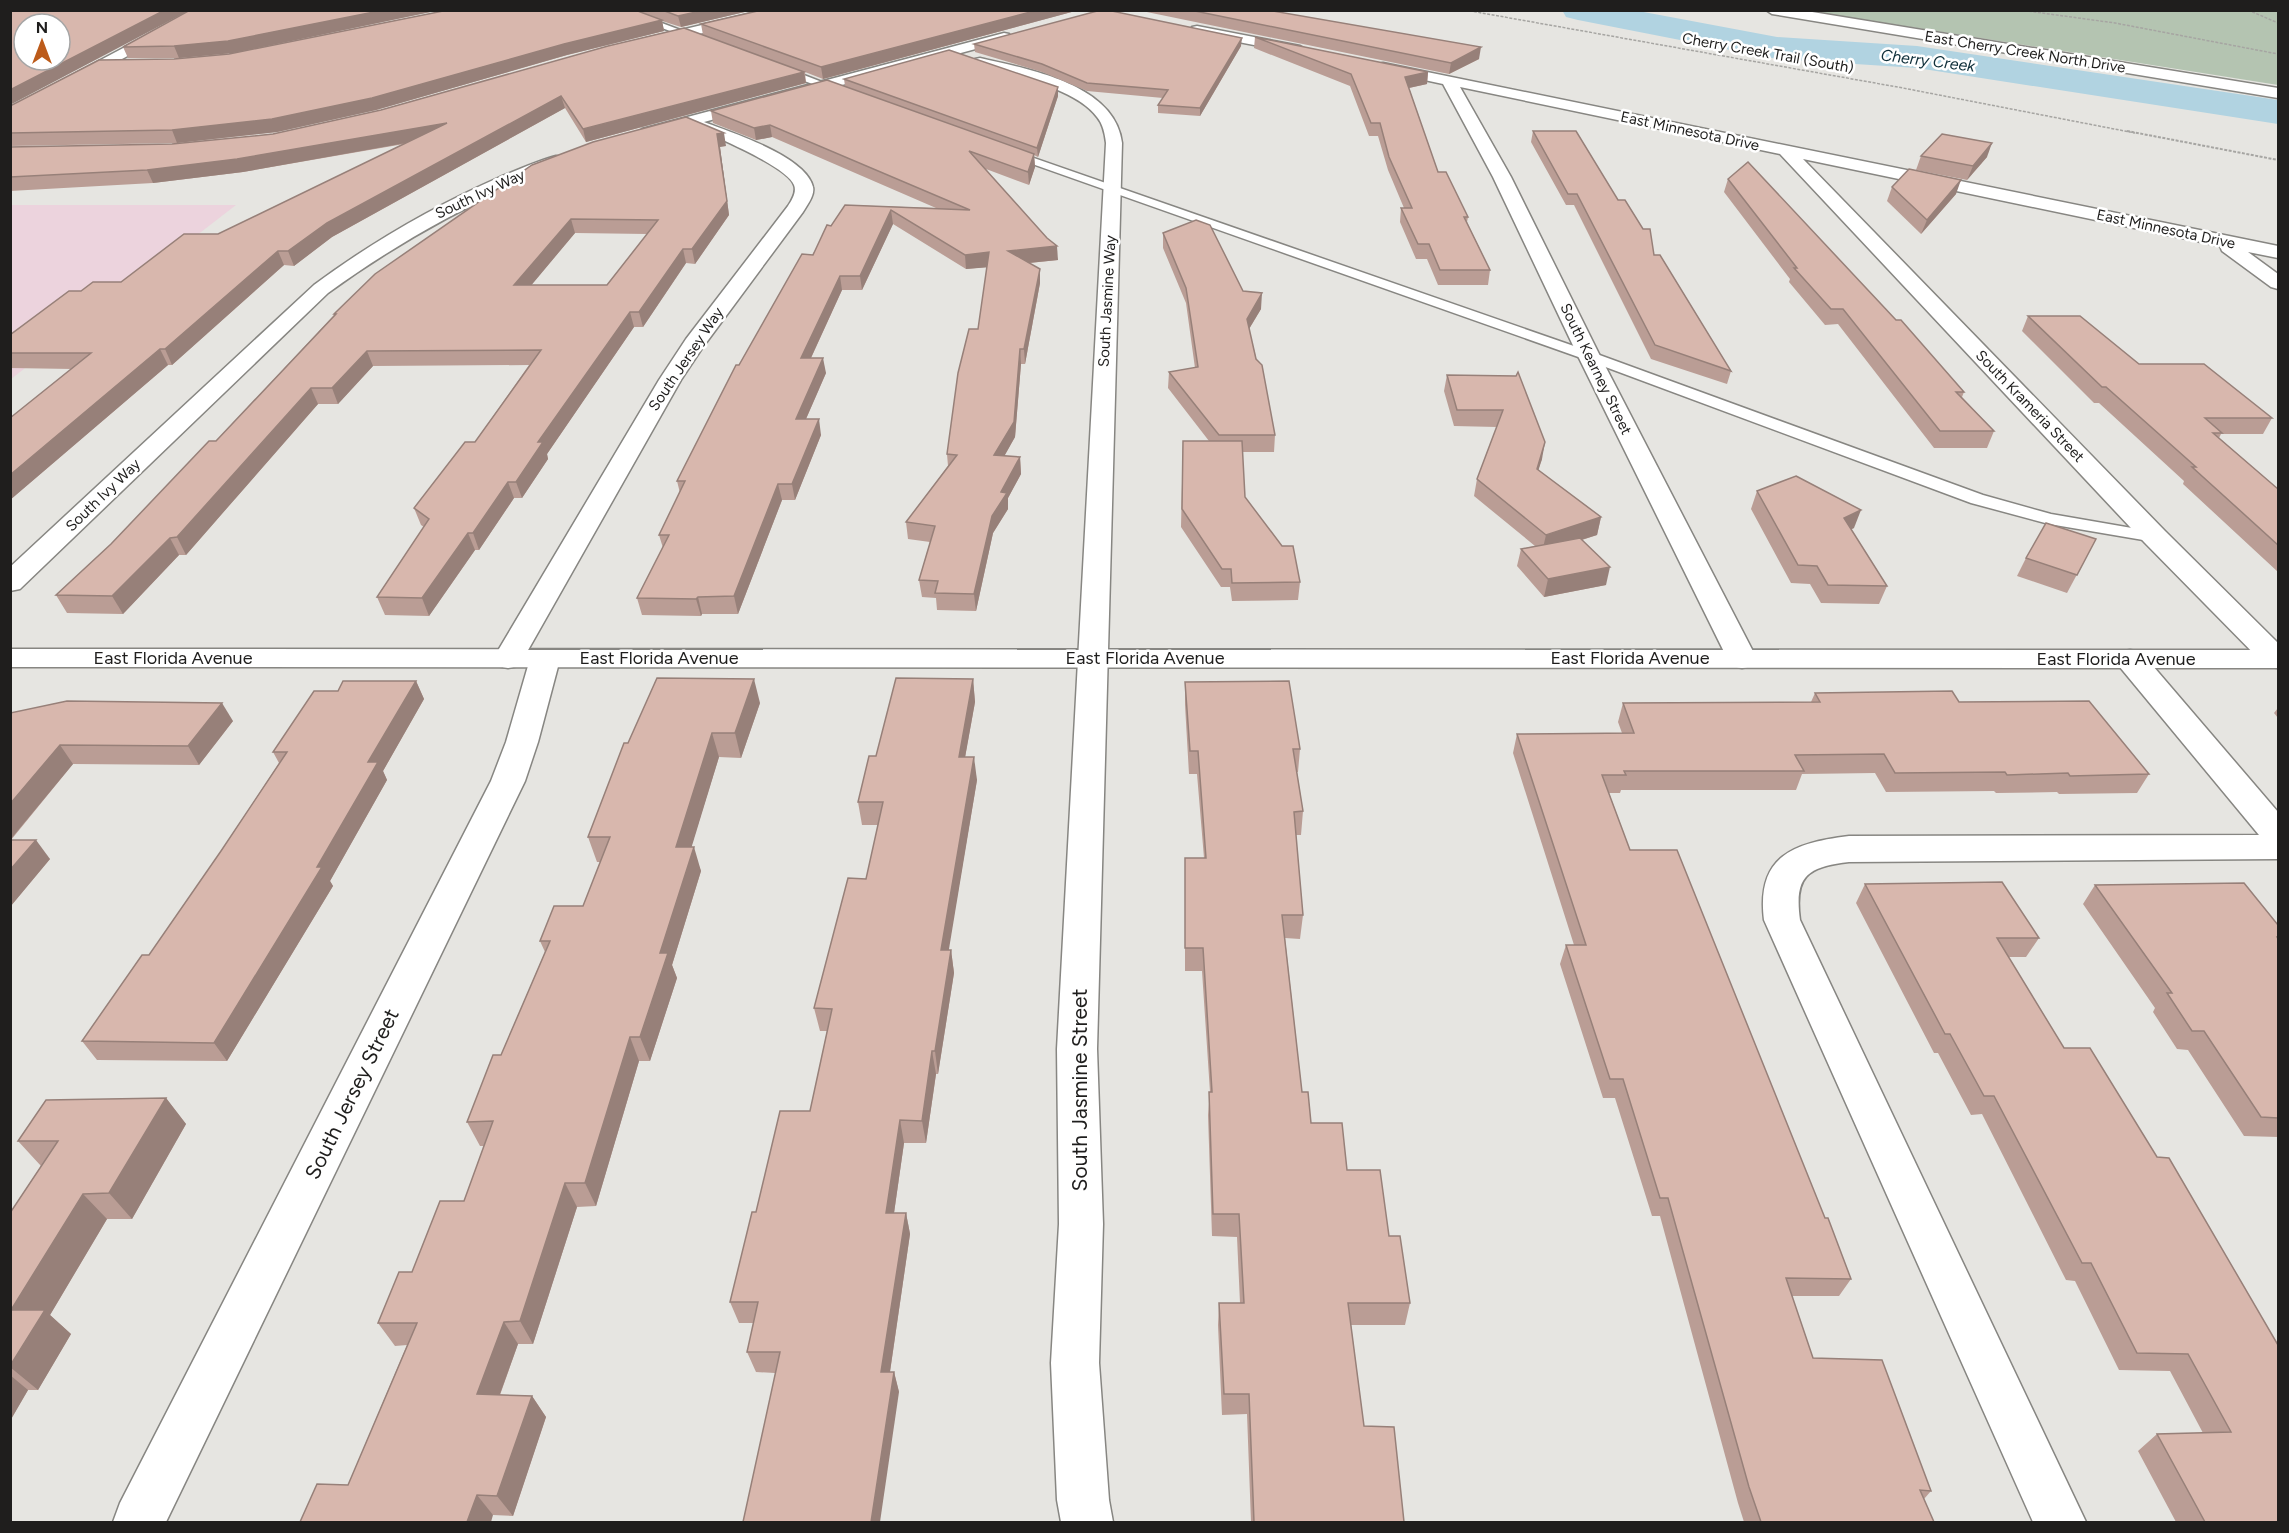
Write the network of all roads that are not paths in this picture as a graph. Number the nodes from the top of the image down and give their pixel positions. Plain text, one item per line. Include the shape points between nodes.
1 (206, 10) edge
2 (616, 10) edge
3 (784, 10) edge
4 (1772, 10) edge
5 (1182, 27) edge
6 (1026, 31) edge
7 (684, 33) junction
8 (716, 45) edge
9 (627, 47) edge
10 (950, 52) junction
11 (1321, 55) edge
12 (1367, 64) edge
13 (104, 65) junction
14 (132, 65) edge
15 (769, 65) edge
16 (1448, 80) junction
17 (822, 85) junction
18 (2278, 93) edge
19 (856, 97) edge
20 (10, 116) edge
21 (687, 121) junction
22 (629, 137) edge
23 (990, 145) edge
24 (1786, 151) junction
25 (573, 155) edge
26 (1113, 190) junction
27 (2218, 239) junction
28 (2278, 252) edge
29 (2278, 282) edge
30 (1589, 356) junction
31 (2155, 537) junction
32 (10, 583) edge
33 (10, 658) edge
34 (526, 658) junction
35 (1092, 658) junction
36 (1742, 658) junction
37 (2130, 659) junction
38 (2278, 659) edge
39 (2278, 834) edge
40 (2278, 847) edge
41 (140, 1522) edge
42 (1087, 1522) edge
43 (2060, 1522) edge

1 - 13 street
2 - 7 lane
3 - 7 street
4 - 18 street, East Cherry Creek North Drive
5 - 11 street
6 - 10 street
7 - 8 lane
7 - 9 street
10 - 17 street
10 - 26 street, South Jasmine Way via 1056,86 1098,108 1110,123 1113,136
12 - 16 street, East Minnesota Drive
13 - 14 street
13 - 20 street
15 - 17 lane
16 - 24 street, East Minnesota Drive
16 - 30 street, South Kearney Street via 1502,177
17 - 19 lane
17 - 21 street
21 - 22 street
21 - 34 street, South Jersey Way via 791,167 804,184 804,193 670,381
23 - 26 lane
24 - 27 street, East Minnesota Drive
24 - 31 street, South Krameria Street
25 - 32 street, South Ivy Way via 503,182 426,219 328,283
26 - 30 lane
26 - 35 street, South Jasmine Way
27 - 28 street, East Minnesota Drive
27 - 29 street
30 - 31 lane via 1977,499 2049,519
30 - 36 street, South Kearney Street
31 - 38 street, South Krameria Street
33 - 34 street, East Florida Avenue
34 - 35 street, East Florida Avenue
34 - 41 street, South Jersey Street via 522,742 508,781
35 - 36 street, East Florida Avenue
35 - 42 street, South Jasmine Street via 1077,1049 1081,1224 1076,1363
36 - 37 street, East Florida Avenue
37 - 38 street, East Florida Avenue
37 - 39 street
40 - 43 street via 1822,851 1790,869 1780,884 1782,920

